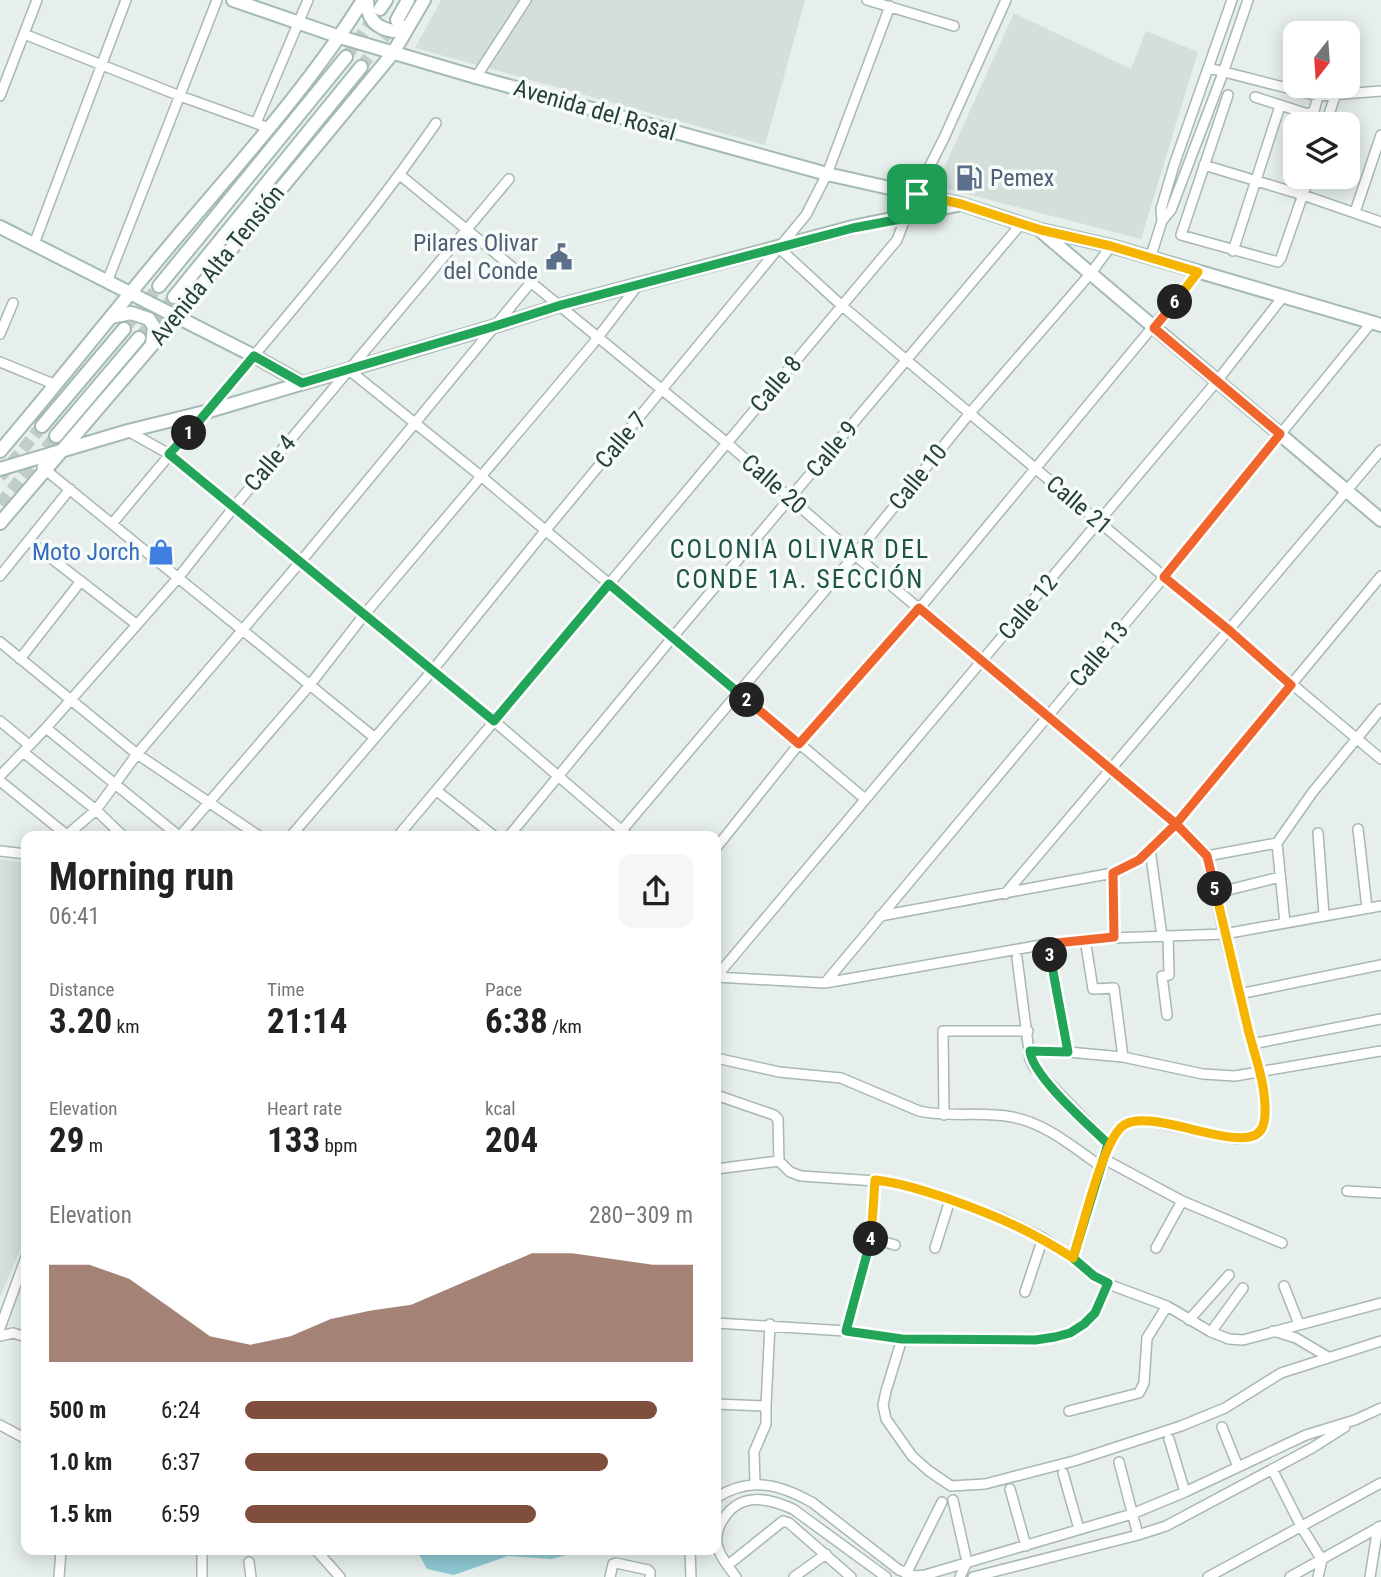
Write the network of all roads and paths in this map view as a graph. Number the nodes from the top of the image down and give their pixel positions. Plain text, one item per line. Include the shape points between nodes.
1 (37, 0) edge
2 (126, 0) edge
3 (218, 0) edge
4 (233, 0) edge
5 (308, 0) edge
6 (365, 0) edge
7 (408, 0) edge
8 (424, 0) edge
9 (526, 0) edge
10 (867, 0) edge
11 (1006, 0) edge
12 (1232, 0) edge
13 (1248, 0) edge
14 (890, 6) junction
15 (299, 23) junction
16 (403, 23) junction
17 (954, 26) dead end
18 (24, 34) junction
19 (340, 37) junction
20 (393, 53) junction
21 (346, 57) tunnel mouth
22 (102, 65) junction
23 (361, 67) tunnel mouth
24 (1209, 68) junction
25 (1223, 73) junction
26 (476, 77) junction
27 (1283, 88) edge
28 (1381, 91) edge
29 (1360, 93) edge
30 (1228, 95) dead end
31 (0, 96) edge
32 (180, 96) junction
33 (1255, 97) dead end
34 (1318, 98) edge
35 (1280, 106) junction
36 (256, 123) junction
37 (436, 124) dead end
38 (270, 128) junction
39 (1381, 135) edge
40 (1204, 165) junction
41 (827, 174) junction
42 (401, 175) junction
43 (509, 179) dead end
44 (1255, 180) junction
45 (1305, 189) edge
46 (917, 194) junction
47 (1303, 195) junction
48 (961, 204) junction
49 (1355, 212) junction
50 (906, 218) junction
51 (1162, 221) junction
52 (1381, 222) edge
53 (1021, 224) junction
54 (0, 227) edge
55 (468, 229) junction
56 (1041, 230) junction
57 (34, 244) junction
58 (1111, 246) junction
59 (779, 248) junction
60 (1233, 251) junction
61 (1150, 259) junction
62 (1198, 272) junction
63 (1091, 274) junction
64 (532, 281) junction
65 (107, 282) junction
66 (639, 285) junction
67 (159, 286) tunnel mouth
68 (129, 294) junction
69 (173, 297) tunnel mouth
70 (1282, 298) junction
71 (13, 303) dead end
72 (561, 305) junction
73 (841, 306) junction
74 (111, 317) junction
75 (175, 317) junction
76 (1376, 324) edge
77 (492, 327) junction
78 (1154, 328) junction
79 (124, 329) tunnel mouth
80 (0, 334) edge
81 (139, 338) tunnel mouth
82 (597, 338) junction
83 (152, 345) junction
84 (254, 356) junction
85 (906, 360) junction
86 (0, 362) edge
87 (349, 370) junction
88 (1217, 381) junction
89 (302, 383) junction
90 (56, 385) junction
91 (663, 390) junction
92 (209, 411) junction
93 (970, 413) junction
94 (415, 423) junction
95 (42, 426) tunnel mouth
96 (128, 431) junction
97 (1280, 434) junction
98 (56, 436) tunnel mouth
99 (727, 443) junction
100 (1381, 450) edge
101 (0, 451) edge
102 (60, 453) junction
103 (169, 454) junction
104 (32, 459) junction
105 (1035, 468) junction
106 (0, 469) edge
107 (46, 470) junction
108 (482, 477) junction
109 (70, 489) junction
110 (1346, 491) junction
111 (790, 499) junction
112 (234, 507) junction
113 (1381, 520) edge
114 (1098, 522) junction
115 (0, 523) edge
116 (112, 524) junction
117 (545, 531) junction
118 (29, 541) junction
119 (855, 555) junction
120 (300, 562) junction
121 (0, 576) edge
122 (1381, 576) edge
123 (1164, 577) junction
124 (178, 578) junction
125 (81, 581) junction
126 (609, 584) junction
127 (919, 608) junction
128 (365, 615) junction
129 (136, 624) junction
130 (241, 630) junction
131 (1230, 631) junction
132 (672, 638) junction
133 (0, 642) edge
134 (20, 659) junction
135 (983, 661) junction
136 (432, 671) junction
137 (1291, 685) junction
138 (309, 686) junction
139 (737, 692) junction
140 (69, 701) junction
141 (1381, 709) edge
142 (1047, 716) junction
143 (0, 721) edge
144 (494, 721) junction
145 (46, 728) junction
146 (374, 738) junction
147 (1356, 738) junction
148 (799, 744) junction
149 (26, 748) junction
150 (137, 754) junction
151 (1381, 759) edge
152 (1112, 769) junction
153 (559, 777) junction
154 (0, 778) edge
155 (113, 785) junction
156 (437, 791) junction
157 (864, 799) junction
158 (210, 802) junction
159 (96, 810) junction
160 (1176, 824) junction
161 (1358, 828) dead end
162 (61, 831) edge
163 (73, 831) edge
164 (118, 831) edge
165 (173, 831) edge
166 (184, 831) edge
167 (252, 831) edge
168 (295, 831) edge
169 (402, 831) edge
170 (488, 831) edge
171 (513, 831) edge
172 (618, 831) edge
173 (625, 831) edge
174 (1318, 833) dead end
175 (721, 842) edge
176 (1277, 843) junction
177 (1150, 849) junction
178 (0, 850) edge
179 (21, 854) edge
180 (1207, 856) junction
181 (1113, 873) junction
182 (1280, 877) junction
183 (1216, 893) junction
184 (1005, 894) junction
185 (1381, 906) edge
186 (1367, 908) junction
187 (1324, 915) junction
188 (880, 916) junction
189 (1285, 923) junction
190 (1224, 934) junction
191 (1165, 936) junction
192 (1114, 937) junction
193 (1085, 939) junction
194 (1047, 944) junction
195 (1017, 958) dead end
196 (1381, 965) edge
197 (721, 971) edge
198 (721, 977) edge
199 (825, 983) junction
200 (1239, 993) junction
201 (1167, 1014) dead end
202 (1381, 1019) edge
203 (1028, 1031) junction
204 (1252, 1044) junction
205 (1030, 1051) junction
206 (1381, 1051) edge
207 (1068, 1052) junction
208 (1123, 1057) junction
209 (721, 1059) edge
210 (1260, 1072) junction
211 (721, 1097) edge
212 (944, 1115) junction
213 (1108, 1144) junction
214 (779, 1161) junction
215 (1103, 1163) junction
216 (721, 1168) edge
217 (875, 1180) junction
218 (1347, 1191) dead end
219 (1381, 1193) edge
220 (950, 1200) junction
221 (1182, 1201) junction
222 (871, 1238) junction
223 (1043, 1238) junction
224 (1282, 1243) dead end
225 (895, 1245) dead end
226 (935, 1248) dead end
227 (1156, 1248) dead end
228 (1073, 1258) junction
229 (21, 1271) edge
230 (1228, 1275) dead end
231 (1108, 1283) junction
232 (1284, 1286) dead end
233 (1244, 1288) dead end
234 (1025, 1292) dead end
235 (1381, 1303) edge
236 (1167, 1306) junction
237 (1189, 1320) junction
238 (721, 1323) edge
239 (770, 1324) junction
240 (1299, 1324) junction
241 (0, 1328) edge
242 (846, 1331) junction
243 (1273, 1331) junction
244 (1211, 1332) junction
245 (21, 1335) edge
246 (0, 1336) edge
247 (902, 1339) junction
248 (1381, 1340) edge
249 (1328, 1357) junction
250 (721, 1404) edge
251 (766, 1406) junction
252 (1381, 1408) edge
253 (1069, 1411) dead end
254 (1354, 1420) junction
255 (0, 1425) edge
256 (1222, 1427) dead end
257 (21, 1436) edge
258 (1168, 1439) dead end
259 (1119, 1462) dead end
260 (1238, 1467) junction
261 (1272, 1469) junction
262 (1063, 1473) dead end
263 (755, 1483) junction
264 (1381, 1483) edge
265 (738, 1485) junction
266 (721, 1487) edge
267 (1010, 1489) dead end
268 (1185, 1492) junction
269 (721, 1495) edge
270 (953, 1500) dead end
271 (942, 1502) dead end
272 (1132, 1514) junction
273 (721, 1523) edge
274 (1379, 1526) edge
275 (1079, 1528) junction
276 (1302, 1528) junction
277 (1138, 1535) junction
278 (1026, 1546) junction
279 (826, 1554) junction
280 (60, 1555) edge
281 (202, 1555) edge
282 (321, 1555) edge
283 (690, 1555) edge
284 (721, 1555) edge
285 (1322, 1560) junction
286 (249, 1562) dead end
287 (967, 1562) junction
288 (728, 1565) junction
289 (906, 1574) junction
290 (650, 1575) edge
291 (58, 1577) edge
292 (202, 1577) edge
293 (251, 1577) edge
294 (341, 1577) edge
295 (610, 1577) edge
296 (691, 1577) edge
297 (736, 1577) edge
298 (794, 1577) edge
299 (850, 1577) edge
300 (886, 1577) edge
301 (960, 1577) edge
302 (973, 1577) edge
303 (1208, 1577) edge
304 (1290, 1577) edge
305 (1318, 1577) edge
306 (1370, 1577) edge

1 - 18 street
2 - 22 street
3 - 32 street
4 - 15 street, Avenida del Rosal
5 - 15 street
6 - 16 street via 370,18 384,30 397,31
6 - 19 street, Avenida Alta Tensión
7 - 16 street, Avenida Alta Tensión
8 - 16 street, Avenida Alta Tensión
9 - 26 street
10 - 14 street
11 - 46 street, Calle 8
12 - 24 street
13 - 25 street
14 - 17 street
14 - 41 street, Calle 7
15 - 19 street, Avenida del Rosal
15 - 36 street
16 - 20 street, Avenida Alta Tensión
18 - 22 street
18 - 31 street
19 - 20 street, Avenida del Rosal
19 - 38 street, Avenida Alta Tensión
20 - 26 street, Avenida del Rosal
20 - 75 street, Avenida Alta Tensión
21 - 67 street, Avenida Alta Tensión
22 - 32 street
22 - 57 street
23 - 69 street, Avenida Alta Tensión
24 - 25 street
24 - 51 street via 1171,174
25 - 27 street
25 - 51 street via 1171,210
26 - 41 street, Avenida del Rosal
28 - 29 street
30 - 40 street
32 - 36 street
32 - 65 street
33 - 35 street
34 - 35 street via 1311,113
35 - 44 street
36 - 38 street
37 - 42 street
38 - 68 street, Avenida Alta Tensión
39 - 49 street
40 - 44 street
40 - 60 street via 1180,233
41 - 46 street, Avenida del Rosal
41 - 59 street, Calle 7 via 806,215
42 - 55 street, Calle 20
42 - 84 street
43 - 55 street, Calle 4
44 - 47 street
44 - 60 street
45 - 47 street
46 - 48 street, Avenida del Rosal
46 - 50 street, Calle 8
47 - 49 street
47 - 60 street via 1278,262
48 - 50 street
48 - 53 street, Avenida del Rosal
49 - 52 street
50 - 59 street
50 - 73 street, Calle 8 via 897,240
51 - 61 street
53 - 56 street, Avenida del Rosal
53 - 85 street, Calle 9
54 - 57 street
55 - 64 street, Calle 20
55 - 87 street, Calle 4
56 - 58 street, Avenida del Rosal
56 - 63 street
57 - 65 street
58 - 61 street, Avenida del Rosal
58 - 63 street, Calle 10
59 - 66 street
59 - 73 street, Calle 21
59 - 91 street, Calle 7
61 - 62 street, Avenida del Rosal
62 - 70 street, Avenida del Rosal
62 - 78 street
63 - 78 street
63 - 93 street, Calle 10
64 - 72 street, Calle 20
64 - 77 street
65 - 68 street
66 - 72 street
66 - 82 street
68 - 74 street, Avenida Alta Tensión
68 - 75 street
70 - 76 street, Avenida del Rosal
70 - 88 street, Calle 12
71 - 80 street
72 - 77 street
72 - 82 street, Calle 20
73 - 85 street, Calle 21
73 - 99 street, Calle 8
74 - 83 street via 131,313 149,319 154,327
74 - 90 street, Avenida Alta Tensión
75 - 83 street, Avenida Alta Tensión
75 - 84 street
76 - 97 street, Calle 13
77 - 87 street
77 - 94 street
78 - 88 street
78 - 105 street
79 - 95 street, Avenida Alta Tensión
81 - 98 street, Avenida Alta Tensión
82 - 91 street, Calle 20
82 - 108 street
83 - 102 street, Avenida Alta Tensión
84 - 89 street
84 - 92 street
85 - 93 street, Calle 21
85 - 111 street, Calle 9
86 - 90 street
87 - 89 street
87 - 94 street
87 - 112 street, Calle 4
88 - 97 street
88 - 114 street, Calle 12
89 - 92 street
90 - 101 street, Avenida Alta Tensión
91 - 99 street, Calle 20
91 - 117 street, Calle 7
92 - 96 street
92 - 103 street
93 - 105 street, Calle 21
93 - 119 street, Calle 10
94 - 108 street
94 - 120 street
96 - 102 street
96 - 103 street
97 - 110 street
97 - 123 street, Calle 13
99 - 111 street, Calle 20
99 - 126 street, Calle 8
100 - 110 street
102 - 104 street
102 - 107 street, Avenida Alta Tensión
103 - 112 street
103 - 116 street
104 - 106 street
104 - 107 street
105 - 114 street, Calle 21
105 - 127 street
107 - 109 street
107 - 115 street, Avenida Alta Tensión
108 - 117 street
108 - 128 street
109 - 116 street
109 - 118 street
110 - 113 street
110 - 131 street
111 - 119 street, Calle 20
111 - 132 street, Calle 9
112 - 120 street
112 - 124 street, Calle 4
114 - 123 street, Calle 21
114 - 135 street, Calle 12
116 - 124 street
117 - 126 street
117 - 136 street, Calle 7
118 - 121 street
118 - 125 street
119 - 127 street, Calle 20
119 - 139 street, Calle 10
120 - 128 street
120 - 130 street
122 - 137 street
123 - 131 street, Calle 21
123 - 142 street, Calle 13
124 - 129 street, Calle 4
124 - 130 street
125 - 129 street
125 - 134 street
126 - 132 street
126 - 144 street, Calle 8
127 - 135 street, Calle 20
127 - 148 street
128 - 136 street
128 - 138 street
129 - 140 street, Calle 4
130 - 138 street
130 - 150 street
131 - 137 street, Calle 21
131 - 152 street
132 - 139 street
132 - 153 street, Calle 9
133 - 134 street
134 - 140 street
135 - 142 street, Calle 20
135 - 157 street, Calle 12
136 - 144 street
136 - 146 street, Calle 7
137 - 147 street, Calle 21
137 - 160 street
138 - 146 street
138 - 158 street
139 - 148 street
139 - 173 street, Calle 10
140 - 145 street, Calle 4
140 - 150 street
141 - 147 street
142 - 152 street, Calle 20
142 - 188 street, Calle 13
143 - 149 street
144 - 153 street
144 - 156 street, Calle 8
145 - 149 street, Calle 4
145 - 155 street
146 - 168 street, Calle 7
147 - 151 street, Calle 21
147 - 176 street
148 - 157 street
148 - 175 street
149 - 154 street, Calle 4
149 - 159 street
150 - 155 street
150 - 158 street
152 - 160 street, Calle 20
152 - 184 street
153 - 171 street, Calle 9
153 - 172 street
154 - 162 street
155 - 159 street
155 - 165 street
156 - 169 street, Calle 8
156 - 170 street
157 - 197 street, Calle 12
158 - 166 street
158 - 167 street
159 - 163 street
159 - 164 street
160 - 177 street
160 - 180 street, Calle 20
161 - 186 street
174 - 187 street
176 - 180 street
176 - 182 street
177 - 181 street
177 - 191 street
178 - 179 street
180 - 183 street
181 - 184 street
181 - 192 street
182 - 183 street
182 - 189 street
183 - 190 street
184 - 188 street
185 - 186 street
186 - 187 street
187 - 189 street
188 - 199 street, Calle 13
189 - 190 street
190 - 191 street
190 - 200 street
191 - 192 street
191 - 201 street via 1169,975 1161,976
192 - 193 street
193 - 194 street
193 - 208 street via 1093,989 1114,988
194 - 199 street
194 - 207 street
195 - 203 street
196 - 200 street
198 - 199 street
200 - 204 street
202 - 204 street
203 - 205 street
203 - 212 street via 945,1030
204 - 210 street
205 - 207 street
205 - 213 street via 1038,1073
206 - 210 street
207 - 208 street
208 - 210 street via 1218,1076
209 - 212 street via 779,1072 841,1077 919,1111
210 - 213 street via 1265,1113 1262,1129 1255,1136 1237,1139 1138,1120 1125,1124
211 - 214 street via 774,1115 779,1123
212 - 215 street via 1009,1116 1029,1121
213 - 215 street
214 - 216 street
214 - 217 street via 801,1176
215 - 221 street
215 - 228 street
217 - 220 street
217 - 222 street
218 - 219 street
220 - 223 street
220 - 226 street
221 - 224 street
221 - 227 street
222 - 225 street
222 - 242 street
223 - 228 street
223 - 234 street
228 - 231 street
229 - 241 street
230 - 237 street
231 - 236 street
231 - 247 street via 1095,1313 1070,1333 1035,1340
232 - 240 street
233 - 244 street
235 - 240 street
236 - 237 street
236 - 253 street via 1147,1338 1139,1393
237 - 244 street
238 - 239 street
239 - 242 street
239 - 251 street
240 - 243 street
242 - 247 street
243 - 244 street via 1236,1341
243 - 249 street via 1296,1338
245 - 246 street
247 - 249 street via 883,1405 886,1419 912,1456 951,1486 985,1484 1074,1461 1181,1426 1225,1408 1273,1377
248 - 249 street
250 - 251 street
251 - 263 street via 766,1424 754,1452
252 - 254 street
254 - 260 street
254 - 261 street
255 - 257 street
256 - 260 street
258 - 268 street
259 - 272 street
260 - 268 street
261 - 276 street
261 - 277 street via 1191,1514
262 - 275 street
263 - 265 street
263 - 289 street via 798,1494 813,1503
264 - 276 street
265 - 266 street
265 - 269 street
267 - 278 street
268 - 272 street
270 - 287 street
271 - 289 street
272 - 275 street
272 - 277 street
273 - 300 street via 738,1502 758,1498 776,1502 793,1509
274 - 285 street
274 - 306 street
275 - 278 street
276 - 285 street
276 - 303 street
277 - 302 street
278 - 287 street
279 - 288 street via 783,1521
279 - 298 street
279 - 299 street
280 - 291 street
281 - 292 street
282 - 294 street
283 - 296 street
284 - 288 street
285 - 304 street
285 - 305 street
286 - 293 street
287 - 289 street via 925,1575
287 - 301 street
288 - 297 street
290 - 295 street via 648,1570 616,1563

